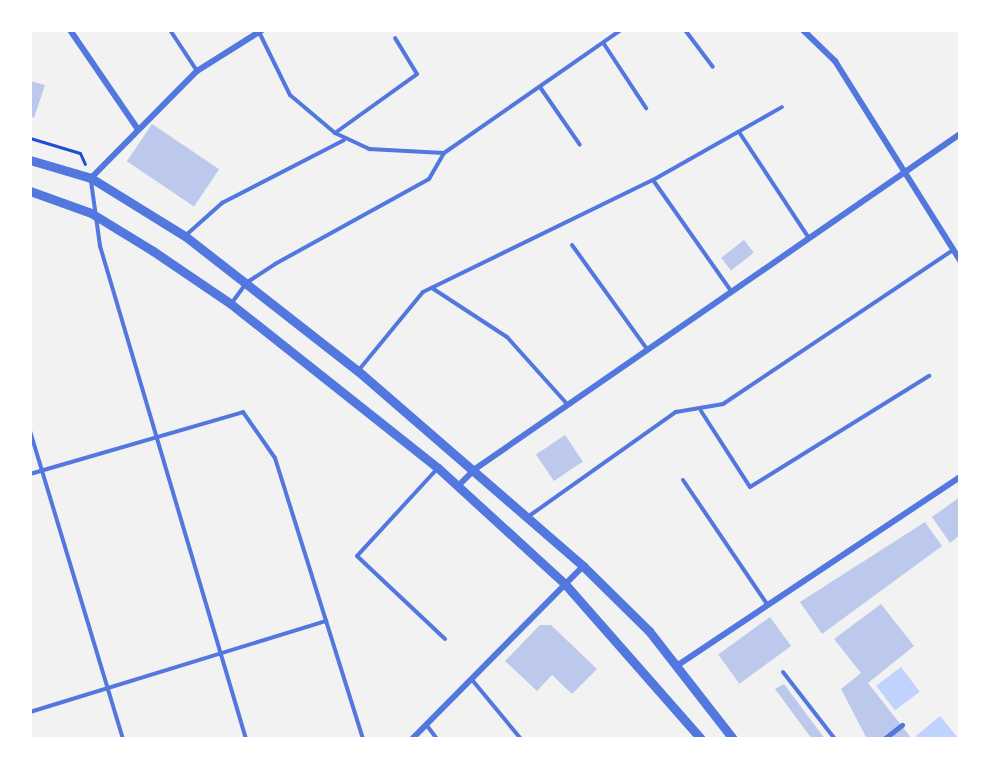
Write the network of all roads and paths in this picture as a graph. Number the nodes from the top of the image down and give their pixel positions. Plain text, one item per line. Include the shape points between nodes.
1 (70, 30) edge
2 (170, 30) edge
3 (621, 30) edge
4 (685, 30) edge
5 (803, 30) edge
6 (261, 31) edge
7 (395, 38) dead end
8 (604, 44) junction
9 (712, 67) dead end
10 (197, 71) junction
11 (540, 87) junction
12 (782, 107) dead end
13 (646, 108) dead end
14 (137, 128) junction
15 (739, 132) junction
16 (335, 133) junction
17 (960, 134) edge
18 (30, 138) edge
19 (345, 139) junction
20 (580, 145) dead end
21 (444, 153) junction
22 (30, 160) edge
23 (901, 174) junction
24 (92, 178) junction
25 (653, 180) junction
26 (30, 191) edge
27 (91, 213) junction
28 (185, 236) junction
29 (810, 238) junction
30 (572, 245) dead end
31 (953, 250) junction
32 (960, 260) edge
33 (246, 283) junction
34 (432, 288) junction
35 (732, 292) junction
36 (231, 304) junction
37 (648, 350) junction
38 (358, 371) junction
39 (929, 376) dead end
40 (568, 405) junction
41 (701, 411) junction
42 (30, 431) edge
43 (155, 436) junction
44 (438, 468) junction
45 (476, 469) junction
46 (42, 470) junction
47 (30, 474) edge
48 (960, 477) edge
49 (683, 480) dead end
50 (458, 486) junction
51 (529, 516) junction
52 (583, 566) junction
53 (565, 584) junction
54 (767, 604) junction
55 (326, 621) junction
56 (445, 639) dead end
57 (220, 653) junction
58 (678, 666) junction
59 (783, 672) dead end
60 (473, 681) junction
61 (108, 688) junction
62 (30, 712) edge
63 (902, 725) dead end
64 (428, 727) junction
65 (123, 739) edge
66 (246, 739) edge
67 (363, 739) edge
68 (412, 739) edge
69 (437, 739) edge
70 (521, 739) edge
71 (701, 739) edge
72 (734, 739) edge
73 (835, 739) edge
74 (884, 739) edge

1 - 14 street
2 - 10 lane
3 - 8 lane
4 - 9 lane
5 - 23 street via 835,61
6 - 10 street
6 - 16 lane via 290,95
7 - 16 lane via 417,74
8 - 11 lane
8 - 13 lane
10 - 14 street
11 - 20 lane
11 - 21 lane
12 - 15 lane
14 - 24 street
15 - 25 lane
15 - 29 lane
16 - 19 lane
17 - 23 street
18 - 24 path via 80,153
19 - 21 lane via 369,148
19 - 28 lane via 222,203
21 - 33 lane via 429,179
22 - 24 street
23 - 29 street
23 - 31 street
24 - 27 lane
24 - 28 street
25 - 34 lane
25 - 35 lane
26 - 27 street
27 - 36 street
27 - 43 lane
28 - 33 street
29 - 35 street
30 - 37 lane
31 - 32 street
31 - 41 lane via 723,404
33 - 36 lane
33 - 38 street
34 - 38 lane
34 - 40 lane via 507,337
35 - 37 street
36 - 44 street
37 - 40 street
38 - 45 street
39 - 41 lane via 750,487
40 - 45 street
41 - 51 lane via 676,412
42 - 46 lane
43 - 46 lane
43 - 55 lane via 243,412 275,458
43 - 57 lane
44 - 50 street
44 - 56 lane via 357,556
45 - 50 street
45 - 51 street
46 - 47 lane
46 - 61 lane
48 - 54 street
49 - 54 lane
50 - 53 street
51 - 52 street
52 - 53 street
52 - 58 street
53 - 60 street
53 - 71 street
54 - 58 street
55 - 57 lane
55 - 67 lane
57 - 61 lane
57 - 66 lane
58 - 72 street
59 - 73 lane
60 - 64 street
60 - 70 lane
61 - 62 lane
61 - 65 lane
63 - 74 street
64 - 68 street
64 - 69 lane

